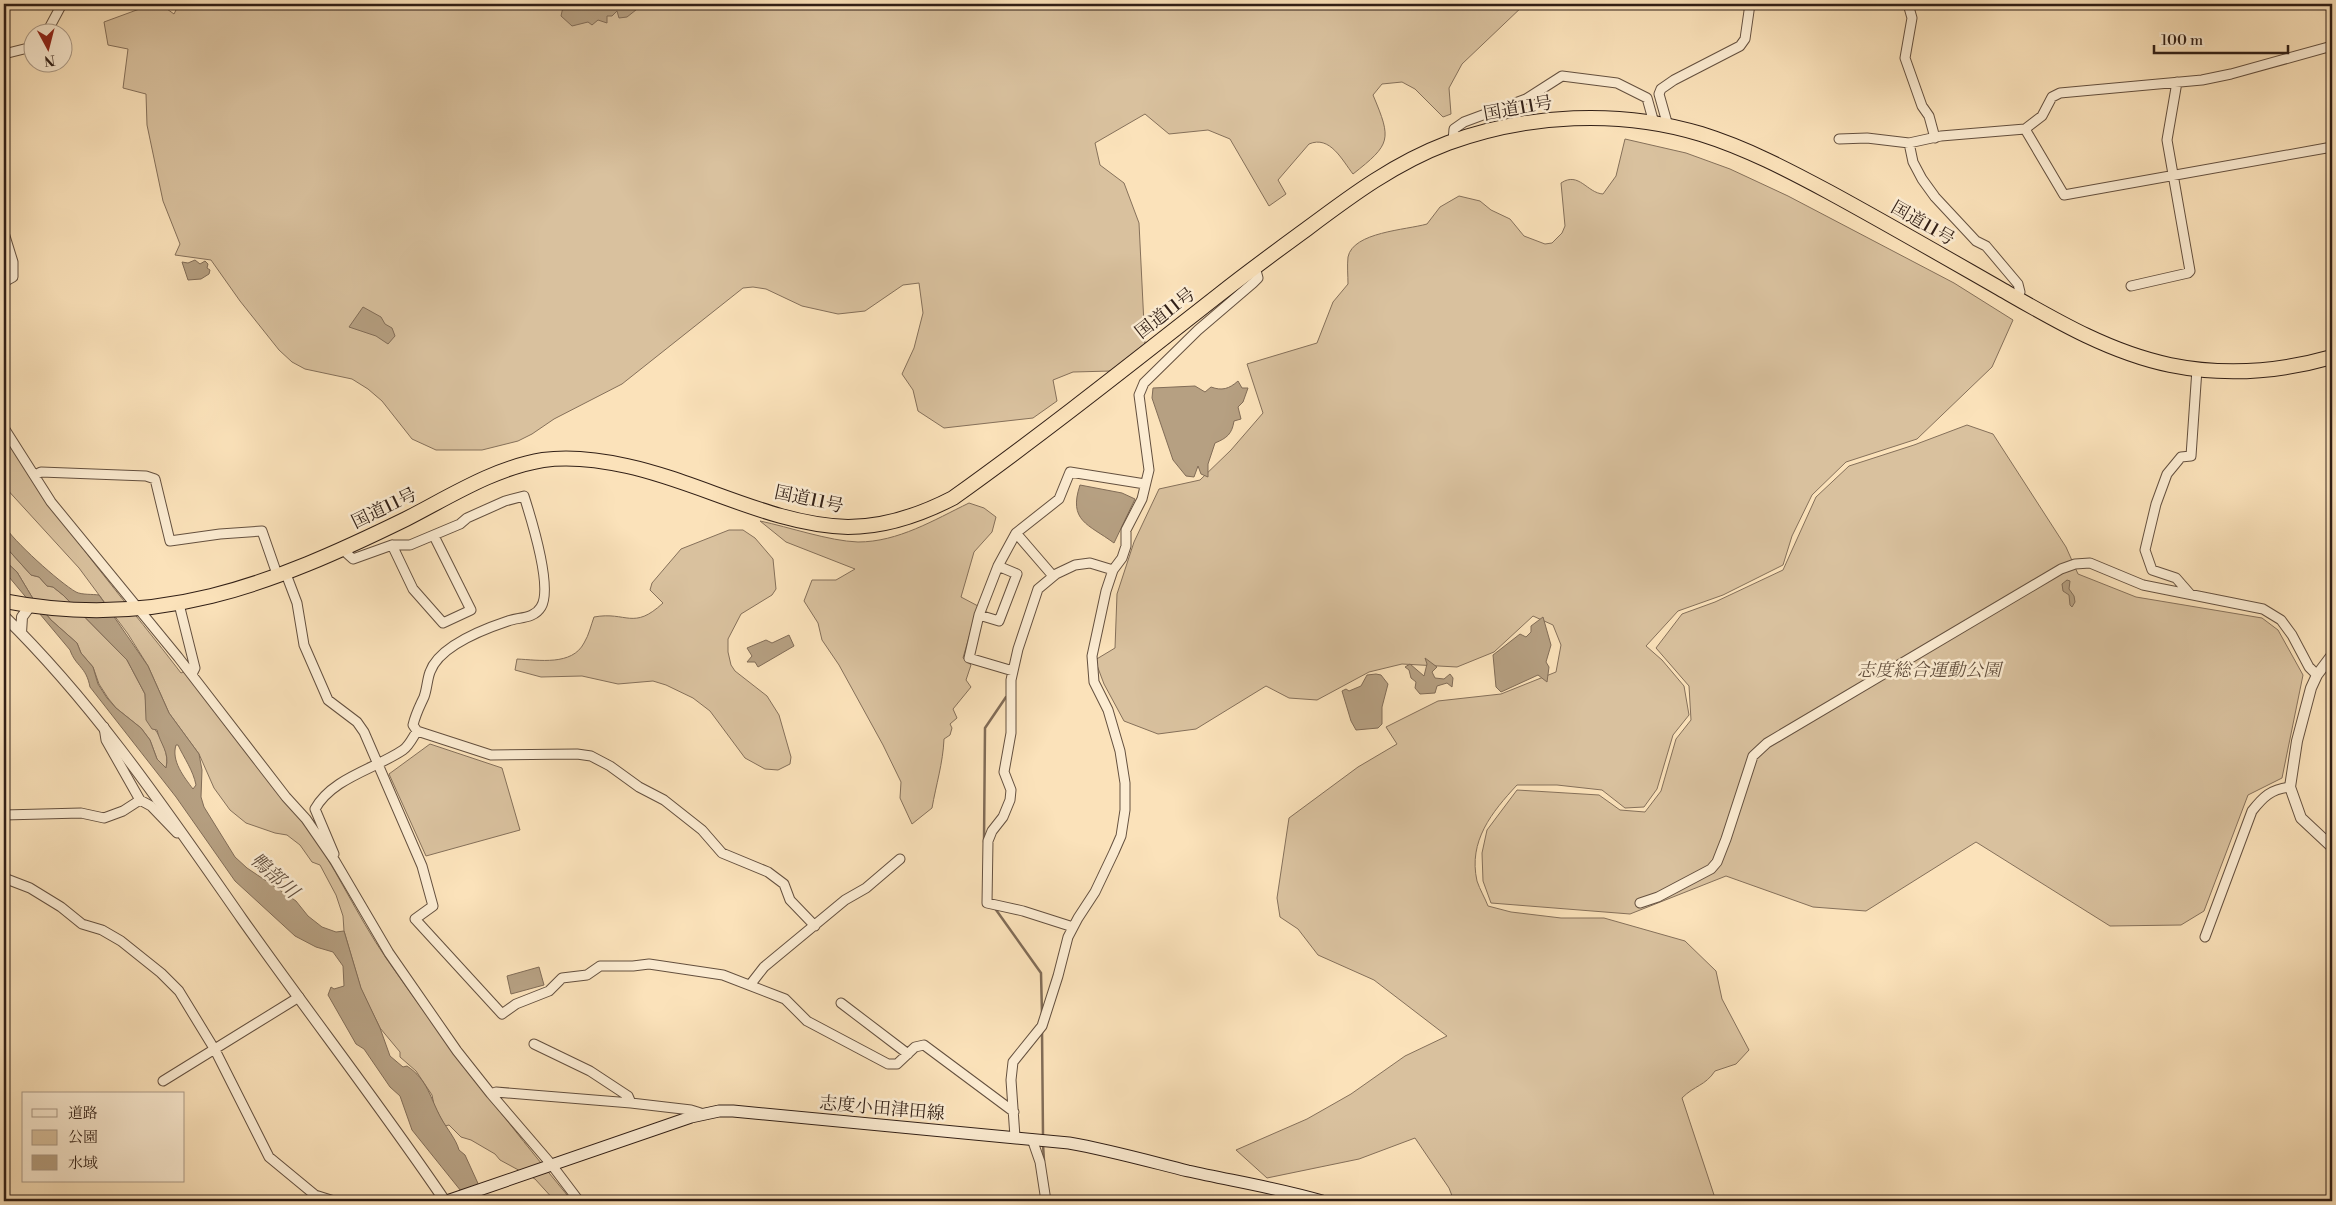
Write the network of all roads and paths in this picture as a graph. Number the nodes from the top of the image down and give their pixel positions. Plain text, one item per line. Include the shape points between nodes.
1 (62, 4) edge
2 (1750, 4) edge
3 (1908, 4) edge
4 (52, 22) edge
5 (2332, 46) edge
6 (22, 50) edge
7 (4, 54) edge
8 (2177, 82) junction
9 (1661, 125) junction
10 (2025, 129) junction
11 (1935, 138) junction
12 (1839, 139) dead end
13 (1453, 141) junction
14 (1910, 143) junction
15 (2332, 147) edge
16 (2173, 175) junction
17 (4, 234) edge
18 (1255, 267) junction
19 (4, 282) edge
20 (2131, 286) dead end
21 (2017, 299) junction
22 (2332, 357) edge
23 (2197, 369) junction
24 (4, 428) edge
25 (35, 475) junction
26 (1146, 484) junction
27 (1016, 533) junction
28 (434, 536) junction
29 (392, 545) junction
30 (342, 549) junction
31 (998, 566) junction
32 (1113, 570) junction
33 (282, 575) junction
34 (1053, 576) junction
35 (2190, 595) junction
36 (4, 601) edge
37 (179, 604) junction
38 (136, 610) junction
39 (26, 612) junction
40 (979, 615) junction
41 (4, 616) edge
42 (21, 633) junction
43 (2331, 659) edge
44 (1013, 671) junction
45 (192, 674) junction
46 (2317, 676) junction
47 (104, 728) junction
48 (417, 731) junction
49 (378, 764) junction
50 (2290, 787) junction
51 (140, 800) junction
52 (4, 815) edge
53 (185, 835) junction
54 (2332, 847) edge
55 (900, 859) dead end
56 (335, 861) junction
57 (4, 878) edge
58 (1640, 903) dead end
59 (815, 926) junction
60 (1073, 927) junction
61 (2205, 937) dead end
62 (750, 985) junction
63 (299, 997) junction
64 (841, 1003) dead end
65 (534, 1044) dead end
66 (214, 1050) junction
67 (908, 1054) junction
68 (163, 1081) dead end
69 (491, 1094) junction
70 (630, 1103) junction
71 (1014, 1112) junction
72 (705, 1114) junction
73 (1015, 1137) junction
74 (1032, 1139) junction
75 (549, 1165) junction
76 (449, 1200) edge
77 (334, 1201) edge
78 (579, 1201) edge
79 (1046, 1201) edge
80 (1322, 1201) edge

1 - 4 street
2 - 9 street via 1745,40 1740,46 1661,89
3 - 11 street via 1912,18 1905,58
5 - 8 street via 2232,74
6 - 7 street
8 - 10 street via 2060,93 2052,97 2042,116
8 - 16 street via 2167,133
9 - 13 highway, 国道11号 via 1624,119 1571,118 1504,127
9 - 13 street via 1647,98 1617,83 1562,76 1526,99 1464,122 1454,130
9 - 21 highway, 国道11号 via 1699,133 1776,163
10 - 11 street
10 - 16 street via 2064,195
11 - 14 street
12 - 14 street via 1867,138
13 - 18 highway, 国道11号 via 1389,170
14 - 21 street via 1922,179 2018,284 2020,292
15 - 16 street
16 - 20 street via 2190,271
17 - 19 street via 13,262 13,277
18 - 26 street via 1258,278 1144,383 1139,395 1148,470
18 - 30 highway, 国道11号 via 953,498 917,514 876,525 849,527 816,523 784,516 647,470 572,458 543,460 488,478
21 - 23 highway, 国道11号 via 2110,346 2169,365
22 - 23 highway, 国道11号 via 2271,369
23 - 35 street via 2191,456 2181,457 2167,474 2145,550 2152,570 2176,578
24 - 25 street
25 - 33 street via 41,472 156,479 170,541 262,531
25 - 38 street via 51,502
26 - 27 street via 1070,472 1059,499
26 - 32 street via 1126,530 1122,558
27 - 31 street
27 - 34 street
28 - 29 street via 410,545
28 - 29 street via 471,610 443,623 413,589
28 - 48 street via 505,501 524,496 543,560 545,598 541,608 531,616 464,638 444,655 430,670 424,697 416,710 413,726
29 - 30 street via 353,559
30 - 33 highway, 国道11号
31 - 40 street
31 - 40 street via 1017,574 999,621
32 - 34 street via 1090,563 1075,565
32 - 60 street via 1092,656 1092,670 1120,751 1125,810 1121,836 1114,852 1095,892
33 - 37 highway, 国道11号 via 206,599
33 - 49 street via 297,603 304,645 328,700 357,722
34 - 44 street via 1038,589
35 - 46 street via 2263,609 2282,620
35 - 58 street via 2137,584 2090,563 2061,569 1767,743 1754,756 1726,839 1712,869
36 - 39 highway, 国道11号
37 - 38 highway, 国道11号
37 - 45 street via 195,668
38 - 39 highway, 国道11号
38 - 45 street
39 - 42 street
40 - 44 street via 969,658
41 - 42 street
42 - 47 street via 58,671
43 - 46 street
44 - 60 street via 1011,733 1004,772 1011,790 1010,800 988,841 988,903
45 - 56 street
46 - 50 street via 2307,701
47 - 51 street via 106,740
47 - 53 street
48 - 49 street via 404,749
48 - 59 street via 491,755 591,756 664,800 702,830 722,853 768,872 784,884 790,900
49 - 56 street via 344,782 315,809
49 - 62 street via 422,866 433,906 415,919 502,1014 516,1004 549,991 562,978 587,975 607,965 649,964 705,971
50 - 54 street via 2301,818
50 - 61 street via 2278,788 2264,796 2252,811
51 - 52 street via 104,818 81,813
51 - 53 street via 151,806 177,833
53 - 63 street
55 - 59 street
56 - 69 street via 389,953
57 - 66 street via 30,888 62,907 82,924 121,941 161,973 179,991
59 - 62 street via 764,967
60 - 71 street via 1042,1026 1013,1062
62 - 67 street via 785,999 807,1021 888,1064 897,1064
63 - 66 street
63 - 76 street
64 - 67 street
65 - 70 street via 590,1071 628,1096
66 - 68 street
66 - 77 street via 270,1158 315,1196
67 - 71 street via 915,1047 924,1045
69 - 70 street
69 - 75 street
70 - 72 street
71 - 73 street
72 - 73 main road, 志度小田津田線 via 734,1111
72 - 75 main road, 志度小田津田線
73 - 74 main road, 志度小田津田線
74 - 79 street via 1040,1162
74 - 80 main road, 志度小田津田線 via 1104,1150
75 - 76 main road, 志度小田津田線
75 - 78 street

